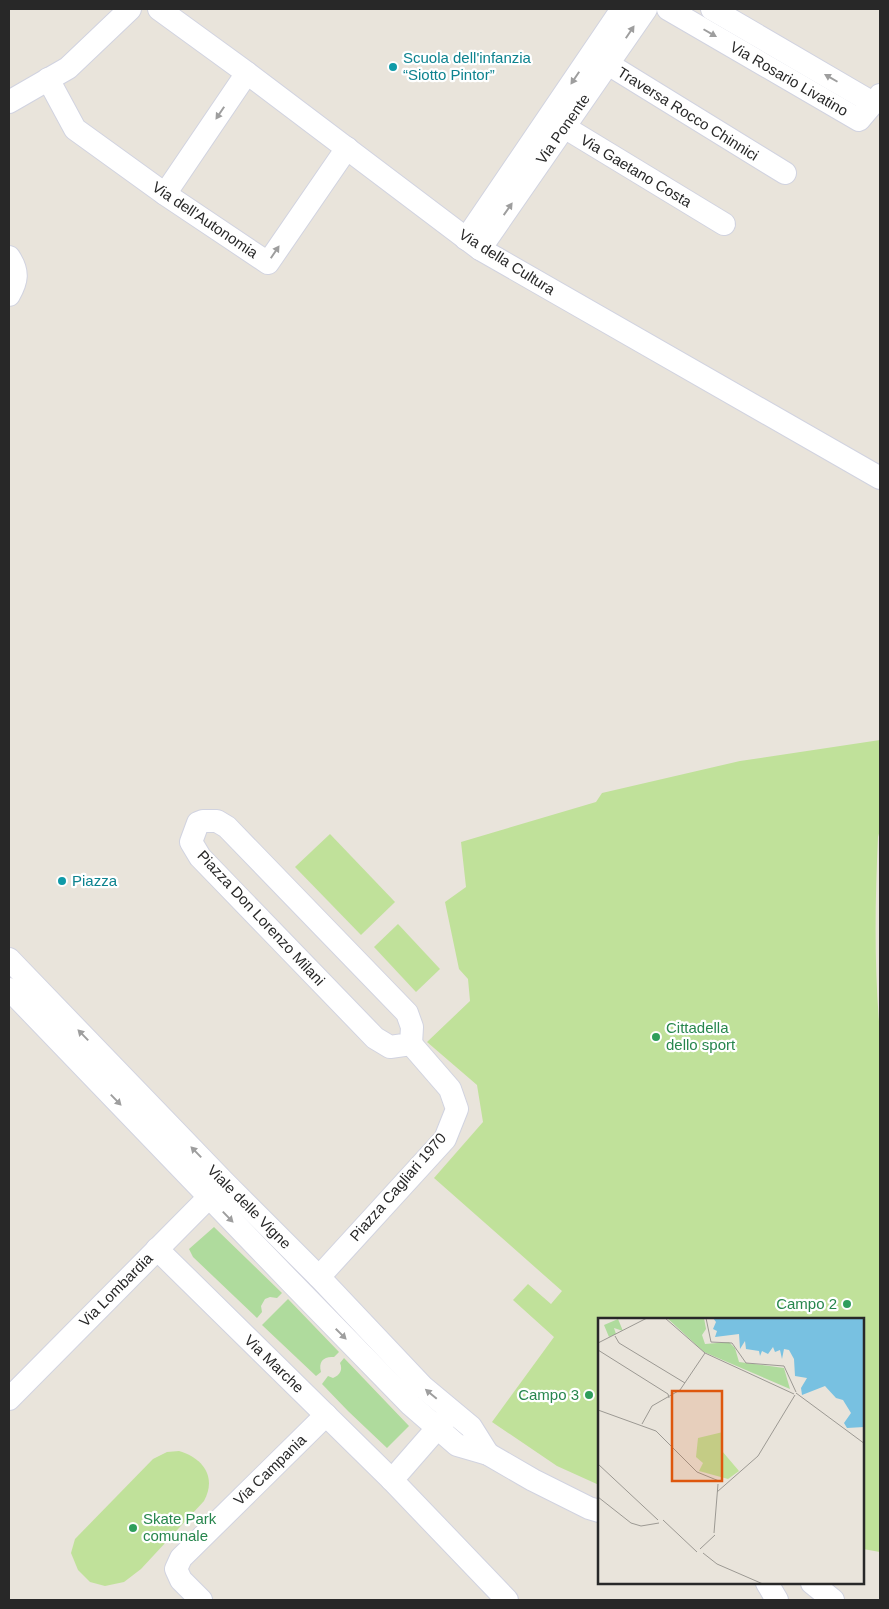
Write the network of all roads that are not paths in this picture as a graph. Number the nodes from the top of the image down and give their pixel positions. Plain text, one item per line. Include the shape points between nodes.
1 (130, 9) edge
2 (159, 9) edge
3 (622, 9) edge
4 (646, 9) edge
5 (668, 9) edge
6 (712, 9) edge
7 (600, 59) junction
8 (247, 72) junction
9 (48, 79) junction
10 (876, 99) edge
11 (9, 102) edge
12 (556, 122) junction
13 (347, 148) junction
14 (785, 173) dead end
15 (165, 194) junction
16 (724, 224) dead end
17 (473, 244) junction
18 (9, 258) edge
19 (9, 295) edge
20 (880, 478) edge
21 (9, 958) edge
22 (9, 989) edge
23 (411, 1044) junction
24 (216, 1190) junction
25 (157, 1249) junction
26 (319, 1277) junction
27 (9, 1399) edge
28 (452, 1411) junction
29 (326, 1415) junction
30 (438, 1428) junction
31 (488, 1454) junction
32 (392, 1480) junction
33 (598, 1511) edge
34 (768, 1584) edge
35 (799, 1584) edge
36 (813, 1584) edge
37 (501, 1598) edge
38 (201, 1600) edge
39 (777, 1600) edge
40 (807, 1600) edge
41 (834, 1600) edge

1 - 9 street via 68,68
2 - 8 street, Via della Cultura
3 - 7 street, Via Ponente
7 -> 4 street, Via Ponente
5 -> 10 street, Via Rosario Livatino via 859,120
10 -> 6 street, Via Rosario Livatino
7 - 12 street, Via Ponente
7 - 14 street, Traversa Rocco Chinnici
8 - 13 street, Via della Cultura
8 -> 15 street
9 - 11 street
9 - 15 street, Via dell'Autonomia via 75,129
12 - 16 street, Via Gaetano Costa
12 - 17 street, Via Ponente
15 -> 13 street, Via dell'Autonomia via 268,263
13 - 17 street, Via della Cultura
17 - 20 street, Via della Cultura
18 - 19 street via 14,265 16,282
24 -> 21 street, Viale delle Vigne
22 -> 24 street, Viale delle Vigne
23 - 23 street, Piazza Don Lorenzo Milani via 412,1027 407,1012 227,827 217,821 198,824 191,842 200,857 368,1031 390,1047
23 - 26 street, Piazza Cagliari 1970 via 450,1089 457,1109 445,1139
24 - 25 street, Via Lombardia
24 - 26 street, Viale delle Vigne
24 -> 30 street, Viale delle Vigne via 408,1402
25 - 27 street, Via Lombardia
25 - 29 street, Via Marche
28 -> 26 street, Viale delle Vigne via 423,1387
28 - 30 street
28 - 31 street, Viale delle Vigne via 471,1427
29 - 32 street, Via Marche
29 - 38 street, Via Campania via 181,1558 176,1569 181,1580
30 - 31 street, Viale delle Vigne via 457,1445
30 - 32 street
31 - 33 street, Viale delle Vigne
32 - 37 street, Via Marche
34 - 39 street
35 - 40 street
36 - 41 street

